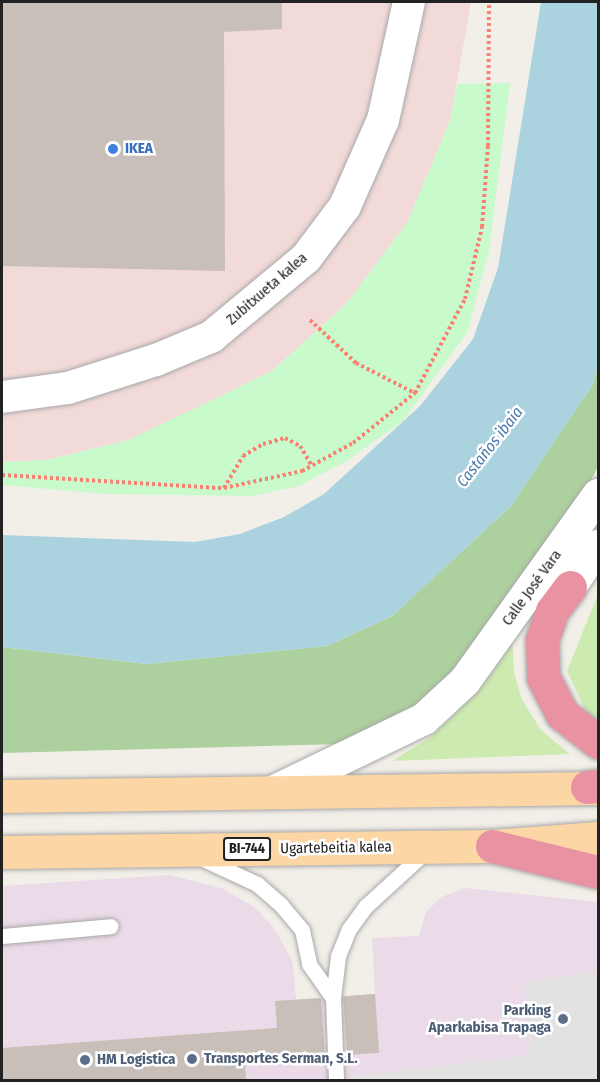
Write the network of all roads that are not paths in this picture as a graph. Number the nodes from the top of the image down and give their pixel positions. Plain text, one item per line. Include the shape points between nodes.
1 (409, 2) edge
2 (2, 397) edge
3 (598, 495) edge
4 (598, 546) edge
5 (570, 587) joint
6 (598, 742) edge
7 (595, 787) edge
8 (273, 792) junction
9 (2, 796) edge
10 (598, 838) edge
11 (492, 846) junction
12 (431, 847) junction
13 (169, 850) junction
14 (2, 852) edge
15 (598, 872) edge
16 (111, 926) dead end
17 (2, 936) edge
18 (333, 998) junction
19 (336, 1080) edge

1 - 2 street, Zubitxueta kalea via 383,120 345,206 306,258 211,337 156,360 68,388
3 - 8 street, Calle José Vara via 465,681 424,719
4 - 5 street, Calle José Vara
5 - 6 highway via 552,611 542,640 543,677 562,714
7 - 8 main road
8 - 9 main road
10 - 11 main road, Ugartebeitia kalea / BI-744
11 - 12 main road, Ugartebeitia kalea / BI-744
11 - 15 highway
12 - 13 main road, Ugartebeitia kalea / BI-744
12 - 18 lane via 366,906 349,929 338,956
13 - 14 main road, Ugartebeitia kalea / BI-744
13 - 18 lane via 230,868 281,905 302,930 309,964
16 - 17 lane
18 - 19 lane

